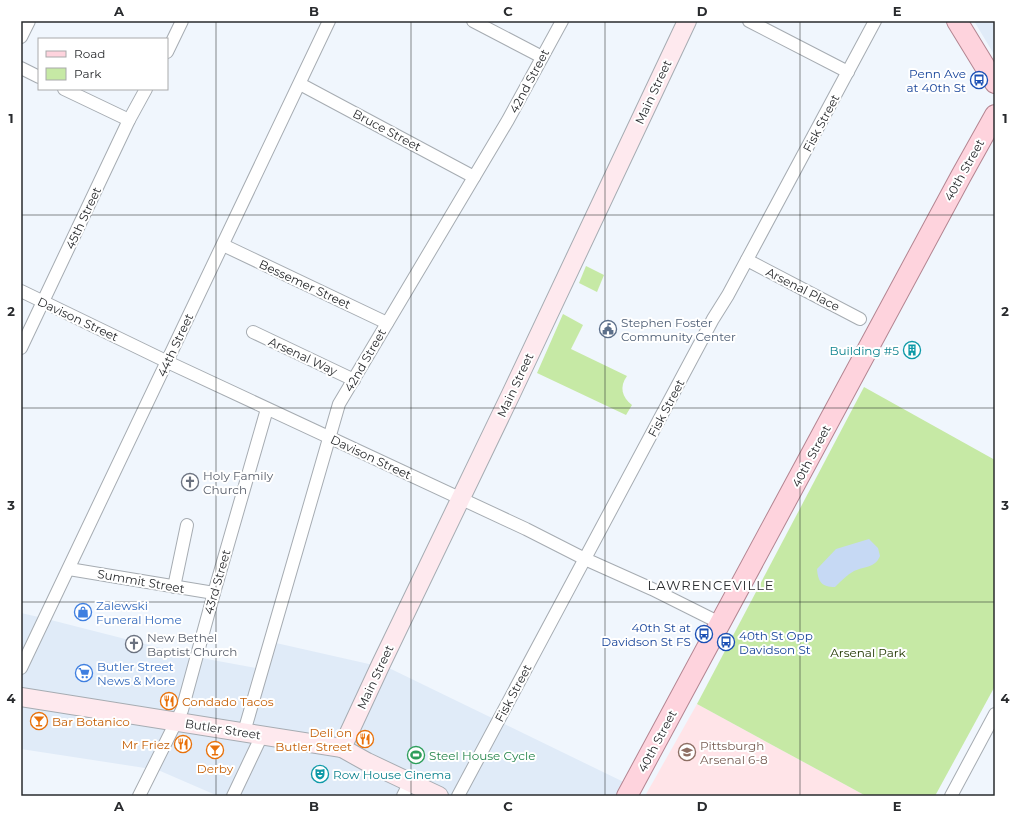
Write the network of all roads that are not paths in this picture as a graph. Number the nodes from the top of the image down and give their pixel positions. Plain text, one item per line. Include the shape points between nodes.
1 (29, 21) edge
2 (182, 21) edge
3 (329, 21) edge
4 (473, 21) edge
5 (562, 21) edge
6 (687, 21) edge
7 (749, 21) edge
8 (875, 21) edge
9 (957, 21) edge
10 (21, 37) edge
11 (168, 50) edge
12 (542, 57) junction
13 (21, 68) edge
14 (848, 72) junction
15 (38, 76) edge
16 (995, 83) edge
17 (300, 84) junction
18 (66, 90) edge
19 (145, 90) edge
20 (995, 115) edge
21 (129, 120) junction
22 (474, 177) junction
23 (223, 245) junction
24 (747, 260) junction
25 (21, 291) edge
26 (43, 302) junction
27 (860, 319) dead end
28 (386, 323) junction
29 (253, 332) dead end
30 (21, 348) edge
31 (167, 361) junction
32 (354, 380) junction
33 (268, 409) junction
34 (329, 438) junction
35 (460, 499) junction
36 (186, 524) dead end
37 (585, 559) junction
38 (69, 569) junction
39 (174, 587) junction
40 (214, 593) junction
41 (720, 623) junction
42 (21, 668) edge
43 (21, 697) edge
44 (995, 714) edge
45 (177, 721) junction
46 (244, 732) junction
47 (262, 735) junction
48 (342, 748) junction
49 (407, 789) edge
50 (139, 796) edge
51 (233, 796) edge
52 (439, 796) edge
53 (458, 796) edge
54 (627, 796) edge
55 (951, 796) edge

1 - 10 street
2 - 11 street
3 - 17 street, 44th Street
4 - 12 street
5 - 12 street, 42nd Street
6 - 35 street, Main Street
7 - 14 street
8 - 14 street, Fisk Street
9 - 16 main road
12 - 22 street, 42nd Street
13 - 15 street
14 - 24 street, Fisk Street
17 - 22 street, Bruce Street
17 - 23 street, 44th Street
18 - 21 street
19 - 21 street, 45th Street
20 - 41 main road, 40th Street
21 - 26 street, 45th Street
22 - 28 street, 42nd Street
23 - 28 street, Bessemer Street
23 - 31 street, 44th Street
24 - 27 street, Arsenal Place
24 - 37 street, Fisk Street
25 - 26 street, Davison Street
26 - 30 street, 45th Street
26 - 31 street, Davison Street
28 - 32 street, 42nd Street
29 - 32 street, Arsenal Way
31 - 33 street, Davison Street
31 - 38 street, 44th Street
32 - 34 street, 42nd Street via 339,404
33 - 34 street, Davison Street
33 - 40 street, 43rd Street
34 - 35 street, Davison Street
34 - 46 street, 42nd Street
35 - 37 street, Davison Street
35 - 48 street, Main Street
36 - 39 street
37 - 41 street, Davison Street
37 - 53 street, Fisk Street
38 - 39 street, Summit Street
38 - 42 street, 44th Street
39 - 40 street, Summit Street
40 - 45 street, 43rd Street
41 - 54 main road, 40th Street
43 - 45 street, Butler Street
44 - 55 street
45 - 46 street, Butler Street
45 - 50 street, 43rd Street
46 - 47 street, Butler Street
47 - 48 street, Butler Street
47 - 51 street
48 - 49 street, Butler Street
49 - 52 street, Butler Street

